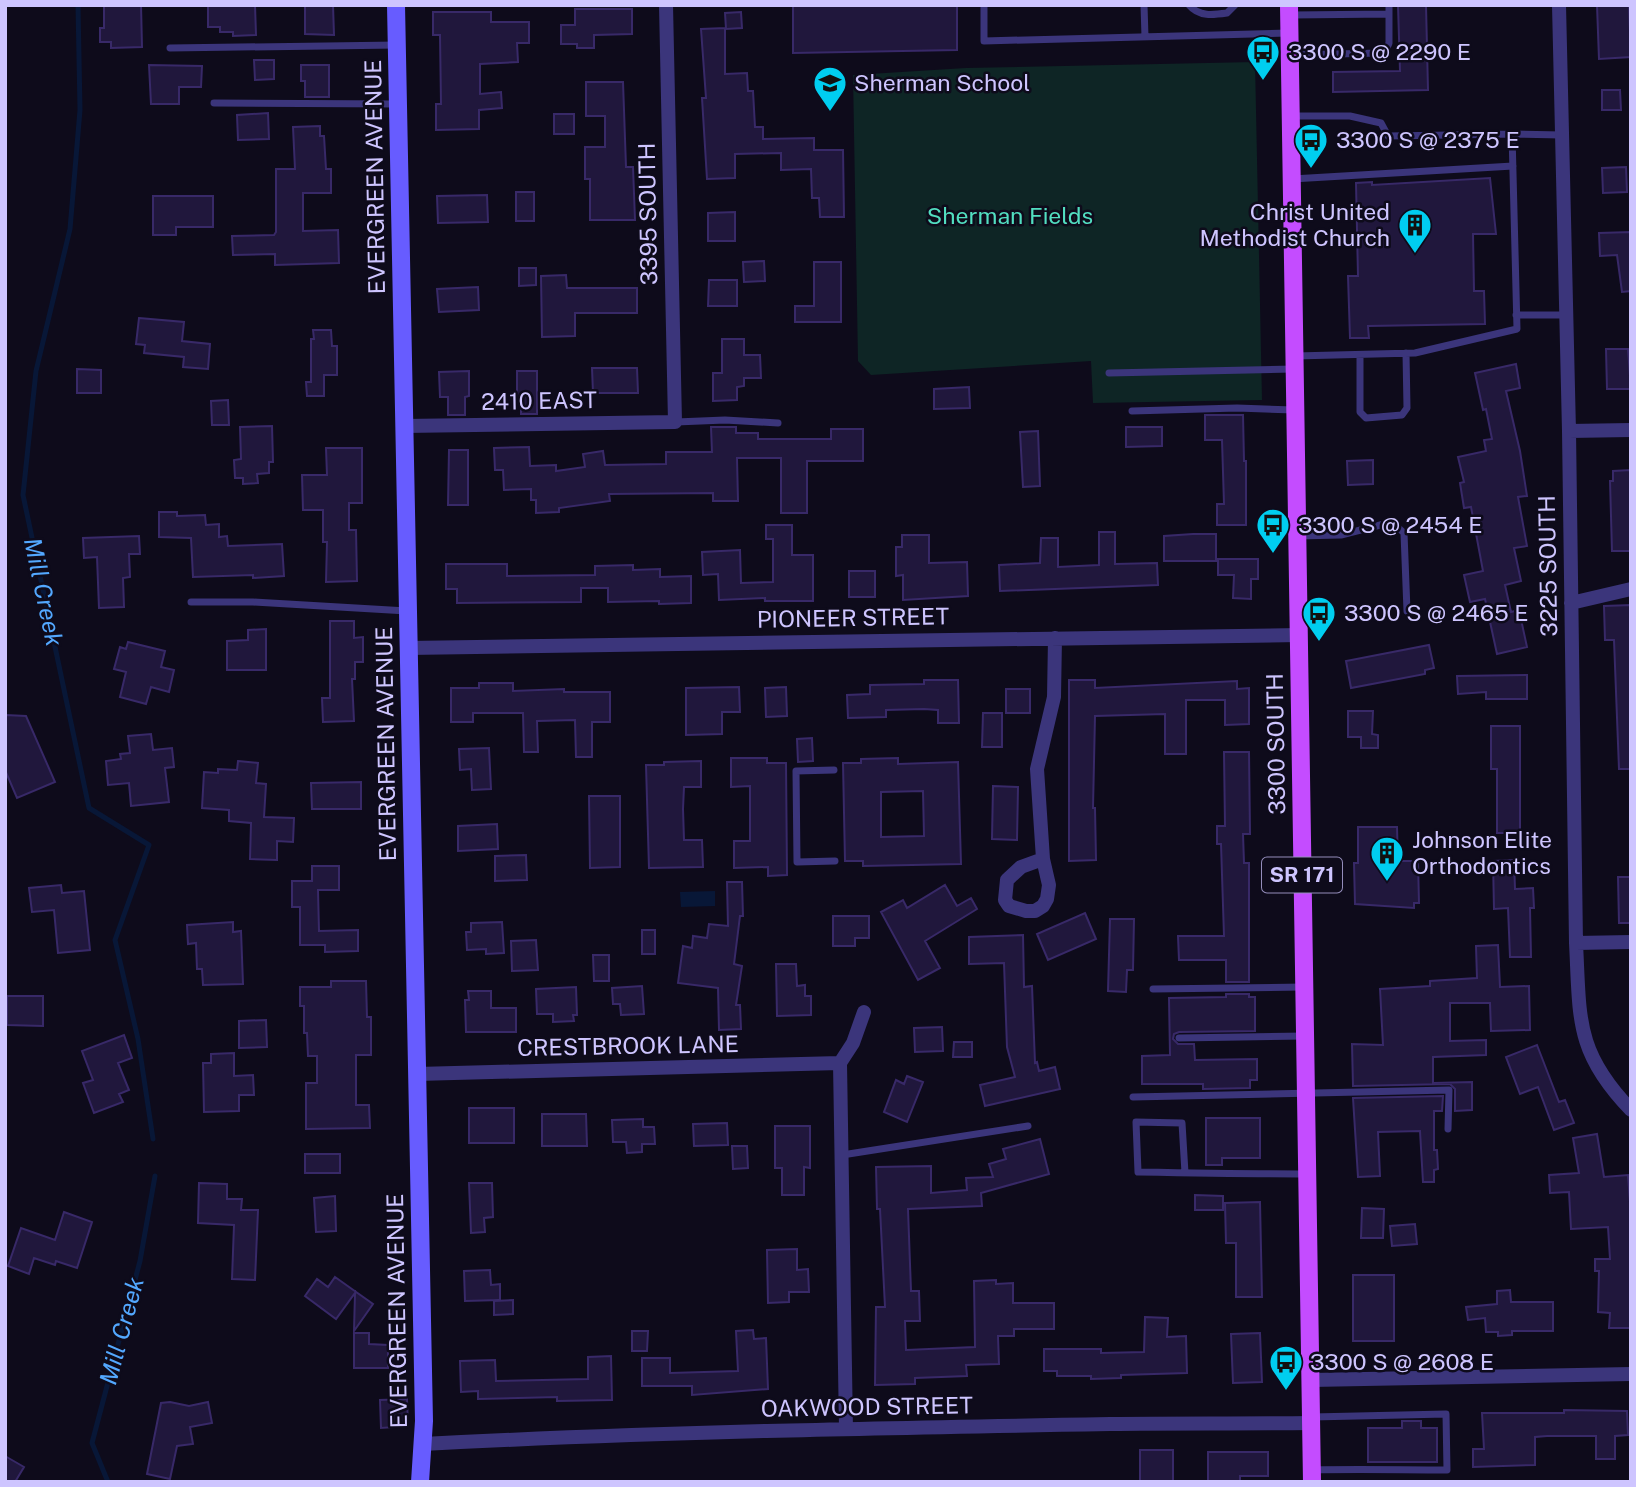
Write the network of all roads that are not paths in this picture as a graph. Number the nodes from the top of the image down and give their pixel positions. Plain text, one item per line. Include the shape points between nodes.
1 (396, 5) edge
2 (666, 5) edge
3 (984, 5) edge
4 (1144, 5) edge
5 (1189, 5) edge
6 (1235, 5) edge
7 (1559, 5) edge
8 (1389, 10) edge
9 (1289, 18) edge
10 (1145, 37) junction
11 (398, 45) junction
12 (170, 48) dead end
13 (1289, 55) junction
14 (214, 103) dead end
15 (398, 104) junction
16 (1290, 116) junction
17 (1512, 134) junction
18 (1562, 135) junction
19 (1513, 166) junction
20 (1291, 179) junction
21 (1516, 315) junction
22 (1567, 315) junction
23 (1406, 353) junction
24 (1360, 355) junction
25 (1294, 363) junction
26 (1109, 373) dead end
27 (1295, 410) junction
28 (1132, 411) dead end
29 (675, 422) junction
30 (778, 423) dead end
31 (404, 426) junction
32 (1631, 430) edge
33 (1569, 431) junction
34 (1297, 536) junction
35 (1631, 589) edge
36 (191, 602) dead end
37 (1571, 603) junction
38 (408, 611) junction
39 (1407, 611) dead end
40 (1299, 635) junction
41 (1055, 638) junction
42 (408, 648) junction
43 (834, 770) dead end
44 (1043, 859) dead end
45 (835, 862) dead end
46 (1631, 942) edge
47 (1576, 943) junction
48 (1304, 987) junction
49 (1153, 989) dead end
50 (864, 1012) dead end
51 (1305, 1036) junction
52 (1179, 1038) dead end
53 (840, 1063) junction
54 (417, 1074) junction
55 (1306, 1093) junction
56 (1133, 1097) dead end
57 (1631, 1110) edge
58 (1028, 1126) dead end
59 (1448, 1129) dead end
60 (841, 1155) junction
61 (1185, 1173) junction
62 (1307, 1174) junction
63 (1631, 1374) edge
64 (1311, 1380) junction
65 (1311, 1420) junction
66 (846, 1429) junction
67 (423, 1444) junction
68 (1312, 1476) edge
69 (420, 1482) edge

1 - 11 street, EVERGREEN AVENUE
2 - 29 street, 3395 SOUTH
3 - 10 lane via 984,41
4 - 10 lane
5 - 6 lane via 1205,15 1227,13
7 - 18 street, 3225 SOUTH
8 - 9 lane
8 - 13 lane via 1389,43 1380,53
9 - 10 lane
9 - 13 main road, 3300 SOUTH / SR 171
11 - 12 lane
11 - 15 street, EVERGREEN AVENUE
13 - 16 main road, 3300 SOUTH / SR 171
14 - 15 lane
15 - 31 street, EVERGREEN AVENUE
16 - 17 lane via 1350,116 1381,123 1388,136
16 - 20 main road, 3300 SOUTH / SR 171
17 - 18 lane
17 - 19 lane
18 - 22 street, 3225 SOUTH
19 - 20 lane
19 - 21 lane
20 - 25 main road, 3300 SOUTH / SR 171
21 - 22 lane
21 - 23 lane via 1517,329
22 - 33 street, 3225 SOUTH
23 - 24 lane
23 - 24 lane via 1407,408 1402,415 1366,418 1360,412
24 - 25 lane
25 - 26 lane
25 - 27 main road, 3300 SOUTH / SR 171
27 - 28 lane
27 - 34 main road, 3300 SOUTH / SR 171
29 - 30 lane
29 - 31 street, 2410 EAST
31 - 38 street, EVERGREEN AVENUE
32 - 33 street
33 - 37 street, 3225 SOUTH
34 - 39 lane via 1341,535 1392,522 1404,533
34 - 40 main road, 3300 SOUTH / SR 171
35 - 37 street
36 - 38 lane
37 - 47 street, 3225 SOUTH
38 - 42 street, EVERGREEN AVENUE
40 - 41 street, PIONEER STREET
40 - 48 main road, 3300 SOUTH / SR 171
41 - 42 street, PIONEER STREET
41 - 44 street via 1054,697 1037,769
42 - 54 street, EVERGREEN AVENUE
43 - 45 lane via 796,771 797,862
46 - 47 street
47 - 57 street, 3225 SOUTH via 1587,1046 1601,1076
48 - 49 lane
48 - 51 main road, 3300 SOUTH / SR 171
50 - 53 street
51 - 52 lane
51 - 55 main road, 3300 SOUTH / SR 171
53 - 54 street, CRESTBROOK LANE
53 - 60 street
54 - 67 street, EVERGREEN AVENUE
55 - 56 lane
55 - 59 lane via 1449,1090
55 - 62 main road, 3300 SOUTH / SR 171
58 - 60 lane
60 - 66 street
61 - 61 lane via 1138,1172 1136,1122 1182,1123
61 - 62 lane
62 - 64 main road, 3300 SOUTH / SR 171
63 - 64 street
64 - 65 main road, 3300 SOUTH / SR 171
65 - 66 street, OAKWOOD STREET
65 - 68 main road, 3300 SOUTH / SR 171
65 - 68 lane via 1446,1414 1447,1470
66 - 67 street, OAKWOOD STREET
67 - 69 street, EVERGREEN AVENUE

